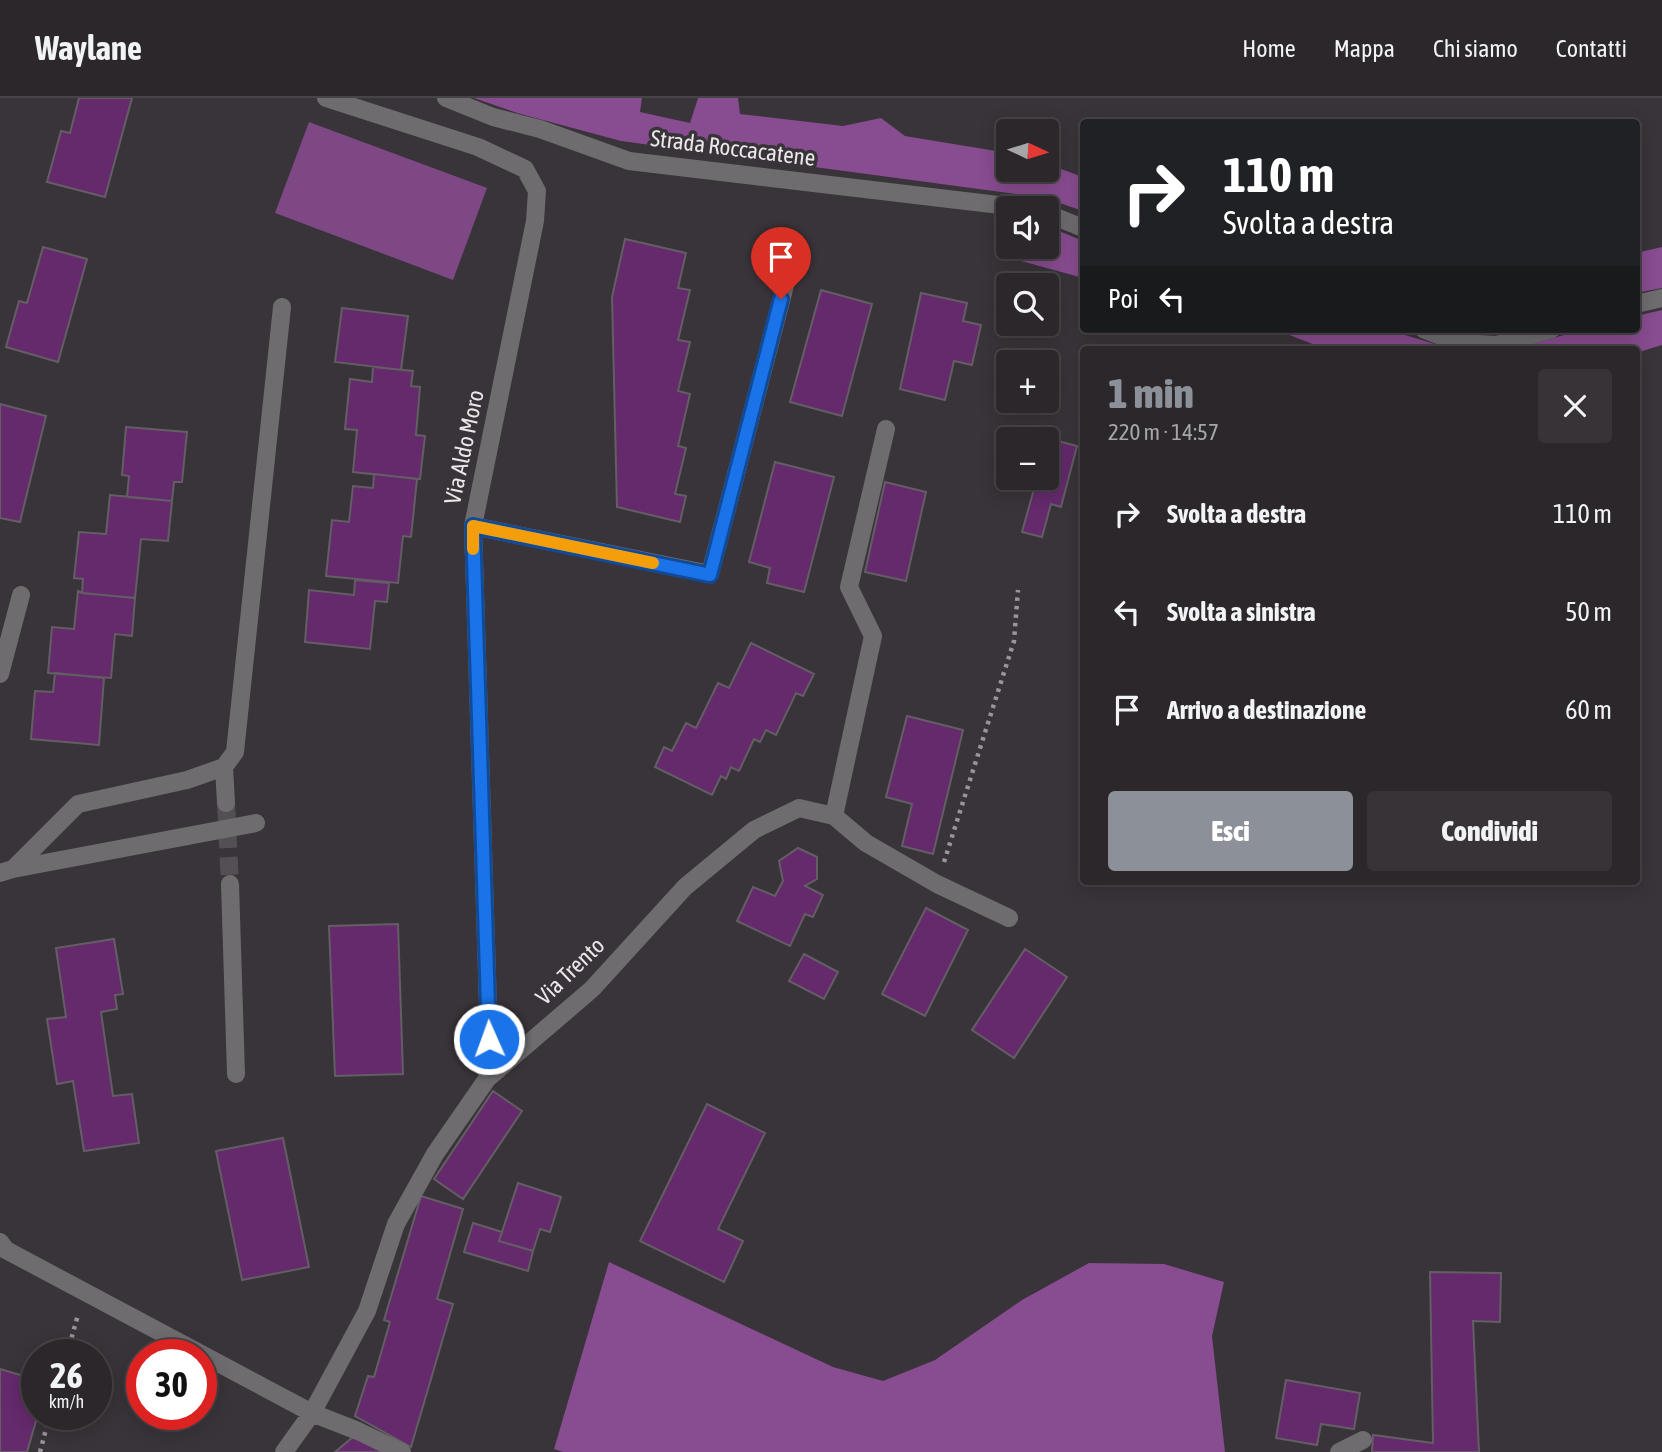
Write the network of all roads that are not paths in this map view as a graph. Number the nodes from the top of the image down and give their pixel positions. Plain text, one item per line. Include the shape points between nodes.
1 (326, 98) edge
2 (446, 98) edge
3 (996, 205) edge
4 (1059, 218) edge
5 (1080, 227) edge
6 (788, 274) dead end
7 (1662, 298) edge
8 (1640, 303) edge
9 (282, 307) dead end
10 (1433, 333) edge
11 (1538, 333) edge
12 (886, 429) dead end
13 (473, 526) junction
14 (21, 595) dead end
15 (0, 674) edge
16 (224, 767) junction
17 (226, 803) tunnel mouth
18 (834, 816) junction
19 (256, 823) dead end
20 (7, 871) edge
21 (230, 884) tunnel mouth
22 (1009, 918) dead end
23 (236, 1074) dead end
24 (487, 1079) junction
25 (0, 1242) edge
26 (312, 1413) junction
27 (1363, 1440) dead end
28 (284, 1452) edge
29 (402, 1452) edge
30 (1339, 1452) edge

1 - 13 street, Via Aldo Moro via 478,147 525,169 537,191 536,221
2 - 3 street, Strada Roccacatene via 629,161
4 - 5 street
6 - 13 street via 710,575
7 - 8 street
9 - 16 street via 235,752
10 - 11 street via 1459,343 1497,345
12 - 18 street via 849,587 873,636
13 - 24 street, Via Aldo Moro
14 - 15 street
16 - 17 street
16 - 20 street via 187,780 78,804
18 - 22 street, Via Trento via 866,843
18 - 24 street, Via Trento via 799,808 754,830 685,887 592,989
19 - 20 street
21 - 23 street
24 - 26 street, Via Trento via 435,1154 396,1224 367,1311
25 - 26 street via 6,1250
26 - 28 street, Via Trento
26 - 29 street
27 - 30 street

